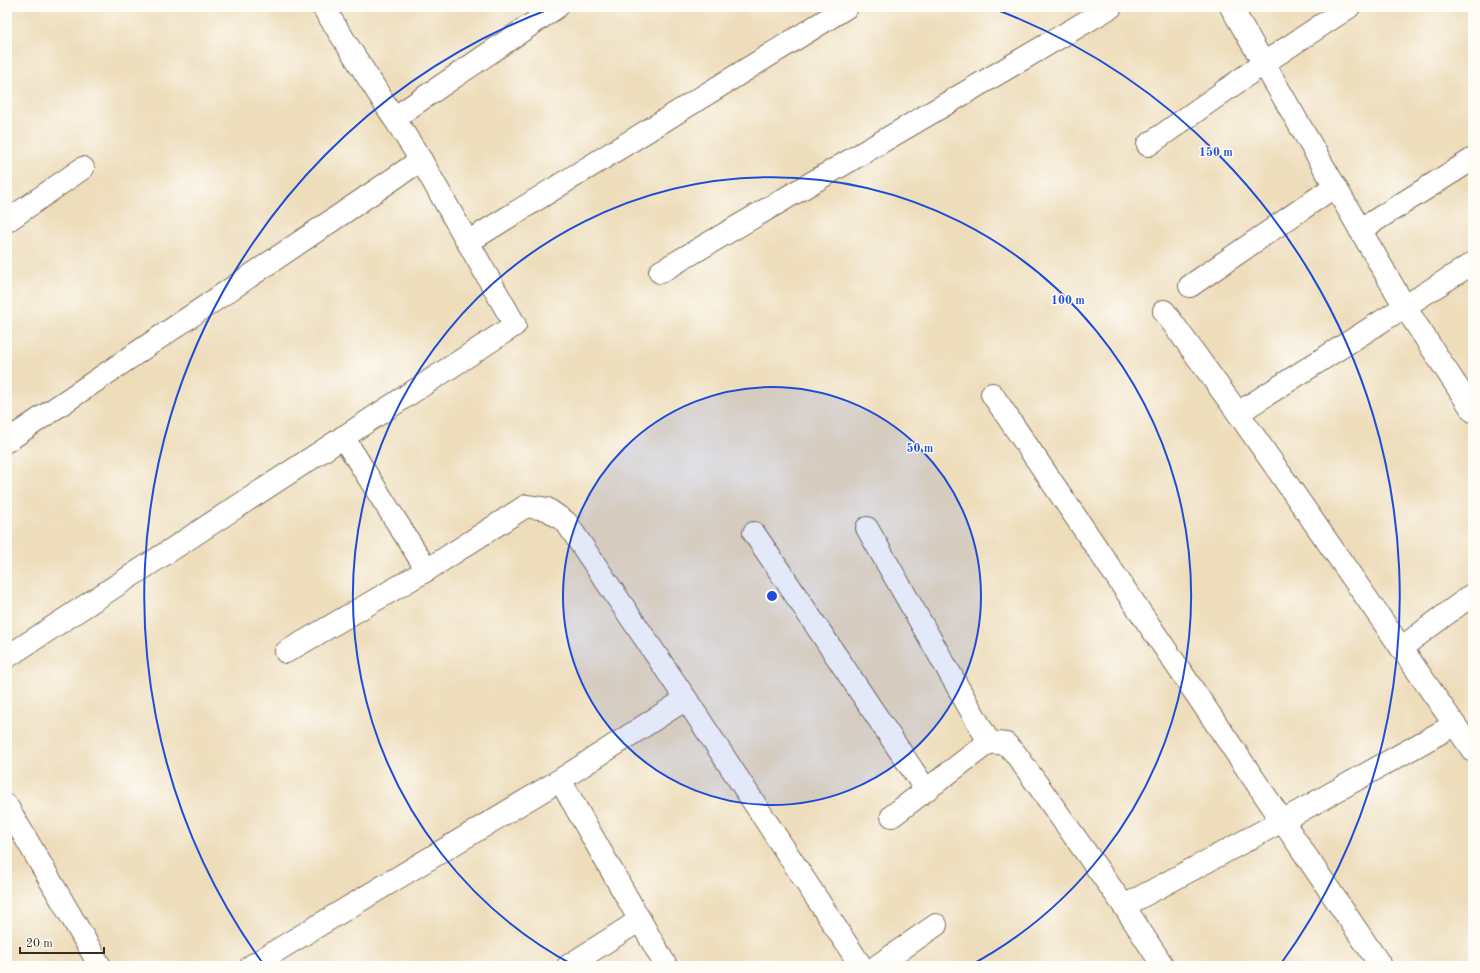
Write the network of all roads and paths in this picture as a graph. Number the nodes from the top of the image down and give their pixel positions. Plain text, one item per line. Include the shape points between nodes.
1 (323, 7) edge
2 (557, 7) edge
3 (847, 7) edge
4 (1111, 7) edge
5 (1232, 7) edge
6 (1349, 7) edge
7 (1264, 63) junction
8 (394, 118) junction
9 (1148, 145) dead end
10 (1473, 159) edge
11 (421, 160) junction
12 (83, 168) dead end
13 (1335, 186) junction
14 (7, 220) edge
15 (1360, 230) junction
16 (468, 242) junction
17 (1473, 264) edge
18 (660, 272) dead end
19 (1190, 286) dead end
20 (1405, 307) junction
21 (1164, 311) dead end
22 (992, 394) dead end
23 (1473, 411) edge
24 (1238, 413) junction
25 (343, 437) junction
26 (7, 441) edge
27 (867, 528) dead end
28 (754, 533) dead end
29 (428, 570) junction
30 (1473, 594) edge
31 (1401, 648) junction
32 (286, 652) dead end
33 (7, 657) edge
34 (686, 699) junction
35 (1454, 725) junction
36 (989, 742) junction
37 (1473, 751) edge
38 (560, 780) junction
39 (926, 790) junction
40 (7, 806) edge
41 (892, 816) dead end
42 (1282, 821) junction
43 (1124, 906) junction
44 (640, 920) junction
45 (936, 925) dead end
46 (100, 966) edge
47 (251, 966) edge
48 (568, 966) edge
49 (666, 966) edge
50 (861, 966) edge
51 (877, 966) edge
52 (1163, 966) edge
53 (1381, 966) edge

1 - 8 street
2 - 8 street
3 - 16 street
4 - 18 street
5 - 7 street
6 - 7 street
7 - 9 street
7 - 13 street
8 - 11 street
10 - 15 street
11 - 16 street
11 - 26 street
12 - 14 street
13 - 15 street
13 - 19 street
15 - 20 street
16 - 25 street via 515,326
17 - 20 street
20 - 23 street
20 - 24 street
21 - 24 street
22 - 42 street
24 - 31 street
25 - 29 street
25 - 33 street
27 - 36 street
28 - 39 street
29 - 32 street
29 - 34 street via 526,506 547,509 566,522
30 - 31 street
31 - 35 street
34 - 38 street
34 - 50 street
35 - 37 street
35 - 42 street
36 - 39 street
36 - 43 street via 1006,744 1015,753
38 - 44 street
38 - 47 street
39 - 41 street
40 - 46 street
42 - 43 street
42 - 53 street
43 - 52 street
44 - 48 street
44 - 49 street
45 - 51 street

